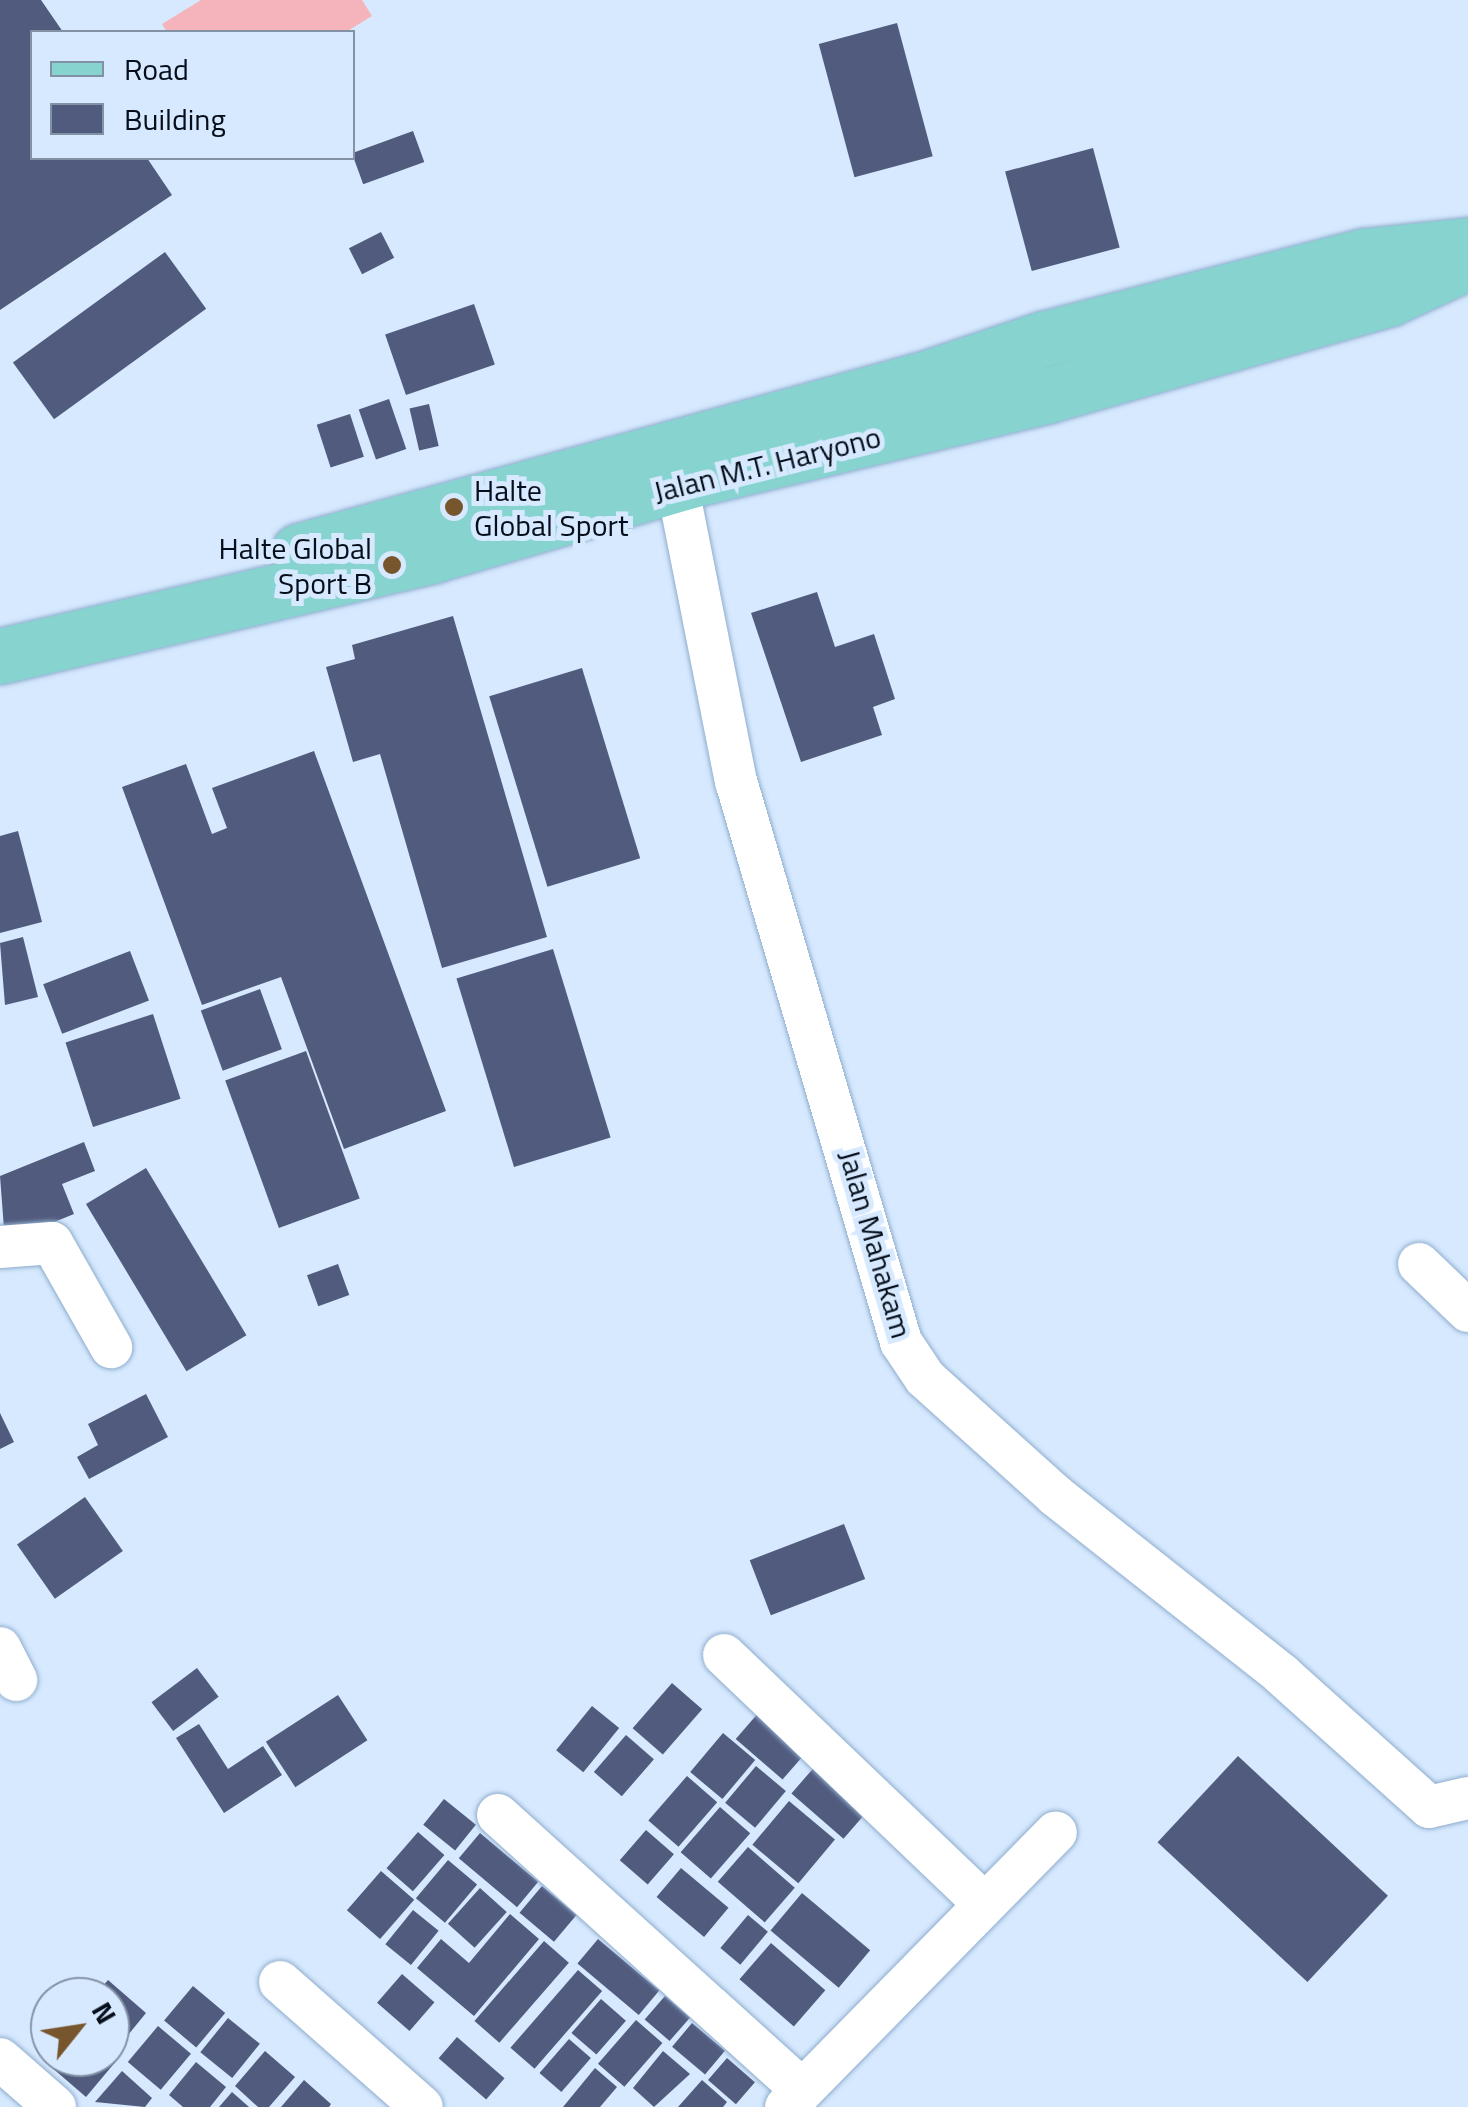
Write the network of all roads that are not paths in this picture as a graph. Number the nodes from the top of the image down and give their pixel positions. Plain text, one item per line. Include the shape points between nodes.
1 (1468, 245) edge
2 (1468, 262) edge
3 (730, 451) junction
4 (678, 484) junction
5 (0, 625) edge
6 (0, 656) edge
7 (0, 1247) edge
8 (1419, 1264) dead end
9 (1468, 1311) edge
10 (112, 1347) dead end
11 (724, 1655) dead end
12 (1468, 1798) edge
13 (498, 1815) dead end
14 (1056, 1832) dead end
15 (981, 1901) junction
16 (280, 1982) dead end
17 (0, 2059) edge
18 (794, 2099) edge
19 (55, 2107) edge
20 (422, 2107) edge

1 - 3 main road, Jalan M.T. Haryono via 1364,256
2 - 3 main road, Jalan M.T. Haryono via 1390,298 1048,395
3 - 4 main road, Jalan M.T. Haryono
3 - 5 main road, Jalan M.T. Haryono
4 - 6 main road, Jalan M.T. Haryono via 433,555
4 - 12 street, Jalan Mahakam via 736,781 901,1342 925,1378 1056,1496 1282,1674 1429,1806
7 - 10 street via 52,1243
8 - 9 street
11 - 15 street
13 - 18 street
14 - 15 street
15 - 18 street
16 - 20 street
17 - 19 street

